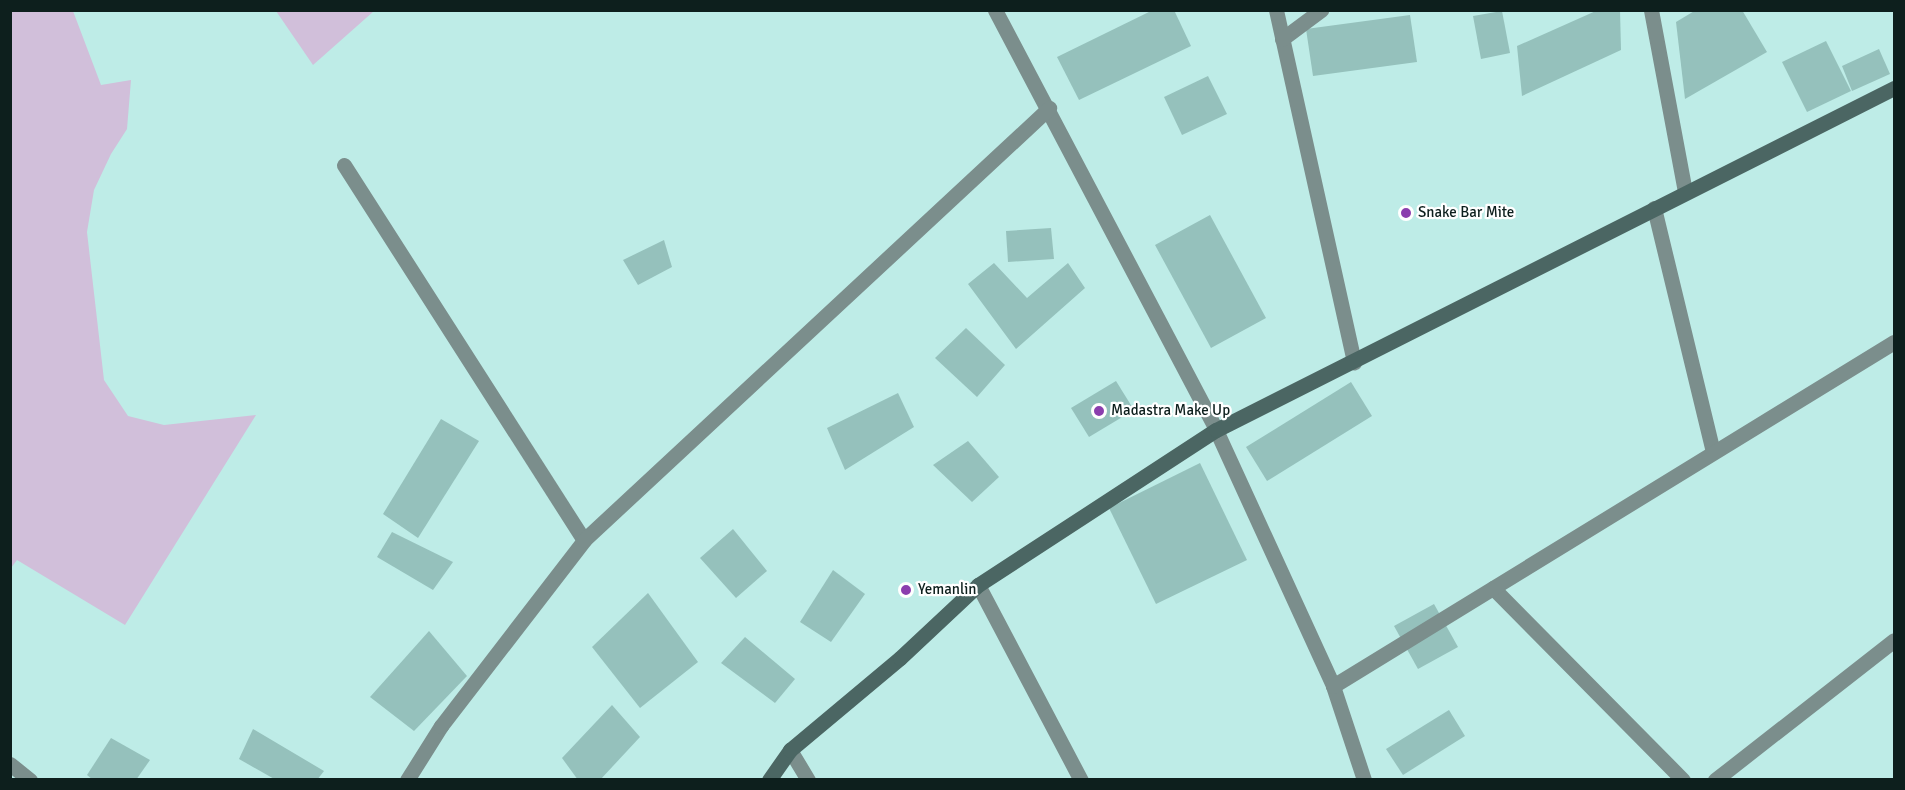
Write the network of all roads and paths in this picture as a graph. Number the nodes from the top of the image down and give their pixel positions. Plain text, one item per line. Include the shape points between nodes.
1 (995, 10) edge
2 (1276, 10) edge
3 (1321, 10) edge
4 (1651, 10) edge
5 (1282, 39) junction
6 (1894, 88) edge
7 (1049, 108) junction
8 (344, 165) dead end
9 (1685, 191) junction
10 (1654, 208) junction
11 (1894, 342) edge
12 (1354, 363) junction
13 (1216, 430) junction
14 (1713, 452) junction
15 (584, 540) junction
16 (978, 585) junction
17 (1493, 588) junction
18 (1894, 640) edge
19 (1333, 686) junction
20 (790, 750) junction
21 (10, 764) edge
22 (30, 780) edge
23 (407, 780) edge
24 (769, 780) edge
25 (808, 780) edge
26 (1081, 780) edge
27 (1365, 780) edge
28 (1683, 780) edge
29 (1715, 780) edge

1 - 7 street
2 - 5 street
3 - 5 street
4 - 9 street
5 - 12 street
6 - 9 street
7 - 13 street
7 - 15 street
8 - 15 street
9 - 10 street
10 - 12 street
10 - 14 street
11 - 14 street
12 - 13 street
13 - 16 street
13 - 19 street
14 - 17 street
15 - 23 street via 441,726
16 - 20 street via 900,658
16 - 26 street
17 - 19 street
17 - 28 street
18 - 29 street
19 - 27 street
20 - 24 street
20 - 25 street
21 - 22 street

